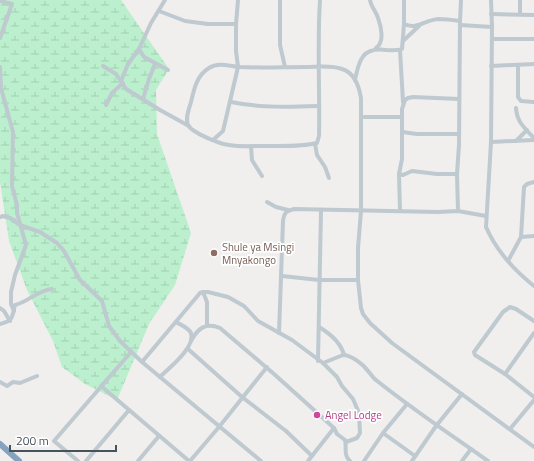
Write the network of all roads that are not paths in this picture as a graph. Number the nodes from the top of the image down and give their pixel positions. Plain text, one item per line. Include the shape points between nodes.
1 (165, 0) edge
2 (238, 0) edge
3 (280, 0) edge
4 (320, 0) edge
5 (370, 0) edge
6 (404, 0) edge
7 (461, 0) edge
8 (491, 0) edge
9 (520, 0) edge
10 (0, 1) edge
11 (159, 11) junction
12 (491, 14) junction
13 (520, 14) junction
14 (534, 15) edge
15 (460, 23) junction
16 (236, 24) junction
17 (404, 24) junction
18 (419, 26) junction
19 (492, 27) junction
20 (0, 38) edge
21 (492, 39) junction
22 (534, 39) edge
23 (403, 41) junction
24 (376, 48) junction
25 (139, 49) junction
26 (400, 50) junction
27 (155, 64) junction
28 (518, 64) junction
29 (534, 64) edge
30 (103, 66) dead end
31 (491, 66) junction
32 (0, 67) edge
33 (238, 67) junction
34 (285, 67) junction
35 (319, 67) junction
36 (357, 68) junction
37 (168, 70) dead end
38 (350, 73) junction
39 (355, 80) junction
40 (122, 82) junction
41 (143, 99) junction
42 (459, 99) junction
43 (231, 102) junction
44 (534, 102) edge
45 (403, 103) junction
46 (106, 105) dead end
47 (320, 106) junction
48 (516, 108) dead end
49 (362, 117) junction
50 (402, 117) junction
51 (189, 126) junction
52 (527, 130) junction
53 (402, 132) junction
54 (459, 134) junction
55 (534, 139) edge
56 (213, 140) junction
57 (516, 141) junction
58 (491, 142) junction
59 (315, 144) junction
60 (251, 146) junction
61 (399, 174) junction
62 (457, 174) junction
63 (262, 176) dead end
64 (329, 178) dead end
65 (534, 182) edge
66 (267, 202) dead end
67 (288, 210) junction
68 (321, 210) junction
69 (361, 211) junction
70 (400, 211) junction
71 (458, 211) junction
72 (486, 216) junction
73 (0, 217) edge
74 (20, 225) junction
75 (534, 236) edge
76 (521, 237) junction
77 (508, 262) junction
78 (282, 276) junction
79 (319, 280) junction
80 (358, 280) junction
81 (534, 286) edge
82 (52, 289) dead end
83 (203, 292) junction
84 (0, 308) edge
85 (14, 311) junction
86 (10, 321) junction
87 (534, 321) edge
88 (176, 322) junction
89 (0, 324) edge
90 (207, 325) junction
91 (319, 327) junction
92 (279, 333) junction
93 (534, 333) edge
94 (191, 341) junction
95 (188, 349) junction
96 (131, 352) junction
97 (344, 355) junction
98 (318, 361) junction
99 (142, 362) junction
100 (323, 364) junction
101 (267, 367) junction
102 (505, 374) junction
103 (37, 376) dead end
104 (160, 377) junction
105 (0, 382) edge
106 (101, 386) junction
107 (462, 394) junction
108 (242, 397) junction
109 (534, 397) edge
110 (534, 400) edge
111 (407, 404) junction
112 (129, 410) junction
113 (436, 426) junction
114 (219, 427) junction
115 (334, 428) junction
116 (510, 429) junction
117 (384, 432) junction
118 (159, 436) junction
119 (346, 442) junction
120 (0, 444) edge
121 (534, 447) edge
122 (471, 449) junction
123 (312, 456) junction
124 (415, 456) junction
125 (19, 461) edge
126 (78, 461) edge
127 (86, 461) edge
128 (138, 461) edge
129 (189, 461) edge
130 (261, 461) edge
131 (308, 461) edge
132 (350, 461) edge
133 (364, 461) edge
134 (412, 461) edge
135 (462, 461) edge
136 (488, 461) edge

1 - 11 street
2 - 16 street
3 - 34 street via 280,45
4 - 35 street
5 - 24 street via 378,18 382,42
6 - 17 street
7 - 15 street
8 - 12 street
9 - 13 street
10 - 20 street via 12,4
11 - 16 street via 186,21
11 - 25 street
12 - 13 street
12 - 19 street
13 - 14 street
15 - 18 street via 438,19
15 - 19 street
15 - 42 street
16 - 33 street
17 - 18 street
17 - 23 street
18 - 23 street
19 - 21 street
21 - 22 street
21 - 31 street
23 - 26 street
24 - 26 street
24 - 36 street via 364,54
25 - 27 street via 144,57
25 - 40 street via 128,64
26 - 45 street
27 - 37 street
27 - 41 street
28 - 29 street
28 - 31 street
28 - 44 street via 518,97 521,101
30 - 40 street via 114,72
31 - 58 street
32 - 74 street via 1,87 13,132 12,186
33 - 34 street
33 - 43 street
33 - 51 street via 218,65 209,67 202,74 196,82 187,118
34 - 35 street
35 - 38 street via 342,69
35 - 47 street
36 - 38 street
36 - 39 street
38 - 39 street
39 - 49 street via 361,98
40 - 41 street via 126,88
40 - 46 street
41 - 51 street
42 - 45 street via 413,97
42 - 54 street
43 - 47 street via 258,106
43 - 56 street via 223,131
45 - 50 street
47 - 59 street via 319,136
48 - 52 street via 517,118
49 - 50 street
49 - 69 street
50 - 53 street
51 - 56 street
52 - 55 street
52 - 57 street
53 - 54 street
53 - 61 street
54 - 62 street
55 - 57 street
56 - 60 street via 228,145
57 - 58 street
58 - 72 street
59 - 60 street
59 - 64 street via 317,155
60 - 63 street via 252,160
61 - 62 street via 412,171
61 - 70 street
62 - 71 street
65 - 76 street via 524,187
66 - 67 street
67 - 68 street
67 - 78 street via 284,217
68 - 69 street
68 - 79 street
69 - 70 street
69 - 80 street
70 - 71 street
71 - 72 street
72 - 77 street via 486,227 491,238
73 - 74 street via 10,218
74 - 85 street via 26,247 11,292
74 - 96 street via 40,232 64,251 80,280 102,301 112,331
75 - 76 street
76 - 77 street
77 - 81 street
78 - 79 street
78 - 92 street
79 - 80 street
79 - 91 street
80 - 107 street via 361,308 370,323 392,343
82 - 85 street via 15,305
83 - 88 street
83 - 90 street via 207,302
83 - 92 street via 228,297 246,308 258,321
84 - 86 street
85 - 86 street
86 - 89 street
87 - 102 street via 510,307 503,312 474,350 475,354
88 - 94 street via 189,330
88 - 99 street
90 - 94 street via 199,330
90 - 101 street via 220,328
91 - 97 street via 328,332 342,348
91 - 98 street
92 - 98 street
93 - 102 street
94 - 95 street
95 - 104 street
95 - 108 street
96 - 99 street
96 - 106 street
97 - 100 street
97 - 111 street via 364,367 376,380
98 - 100 street
99 - 104 street
100 - 119 street via 337,377 353,399 359,413 360,433 357,438
101 - 108 street
101 - 115 street
102 - 109 street
103 - 105 street via 7,386
104 - 114 street
106 - 112 street
106 - 126 street via 54,441
107 - 113 street
107 - 116 street
108 - 114 street
108 - 123 street via 286,431
110 - 116 street
111 - 113 street
111 - 117 street
112 - 118 street
112 - 127 street
113 - 122 street
113 - 124 street
114 - 129 street
114 - 130 street
115 - 119 street
115 - 123 street
116 - 121 street
117 - 124 street
117 - 133 street
118 - 128 street
118 - 129 street
119 - 132 street via 346,458
120 - 125 highway
122 - 135 street
122 - 136 street
123 - 131 street
124 - 134 street

